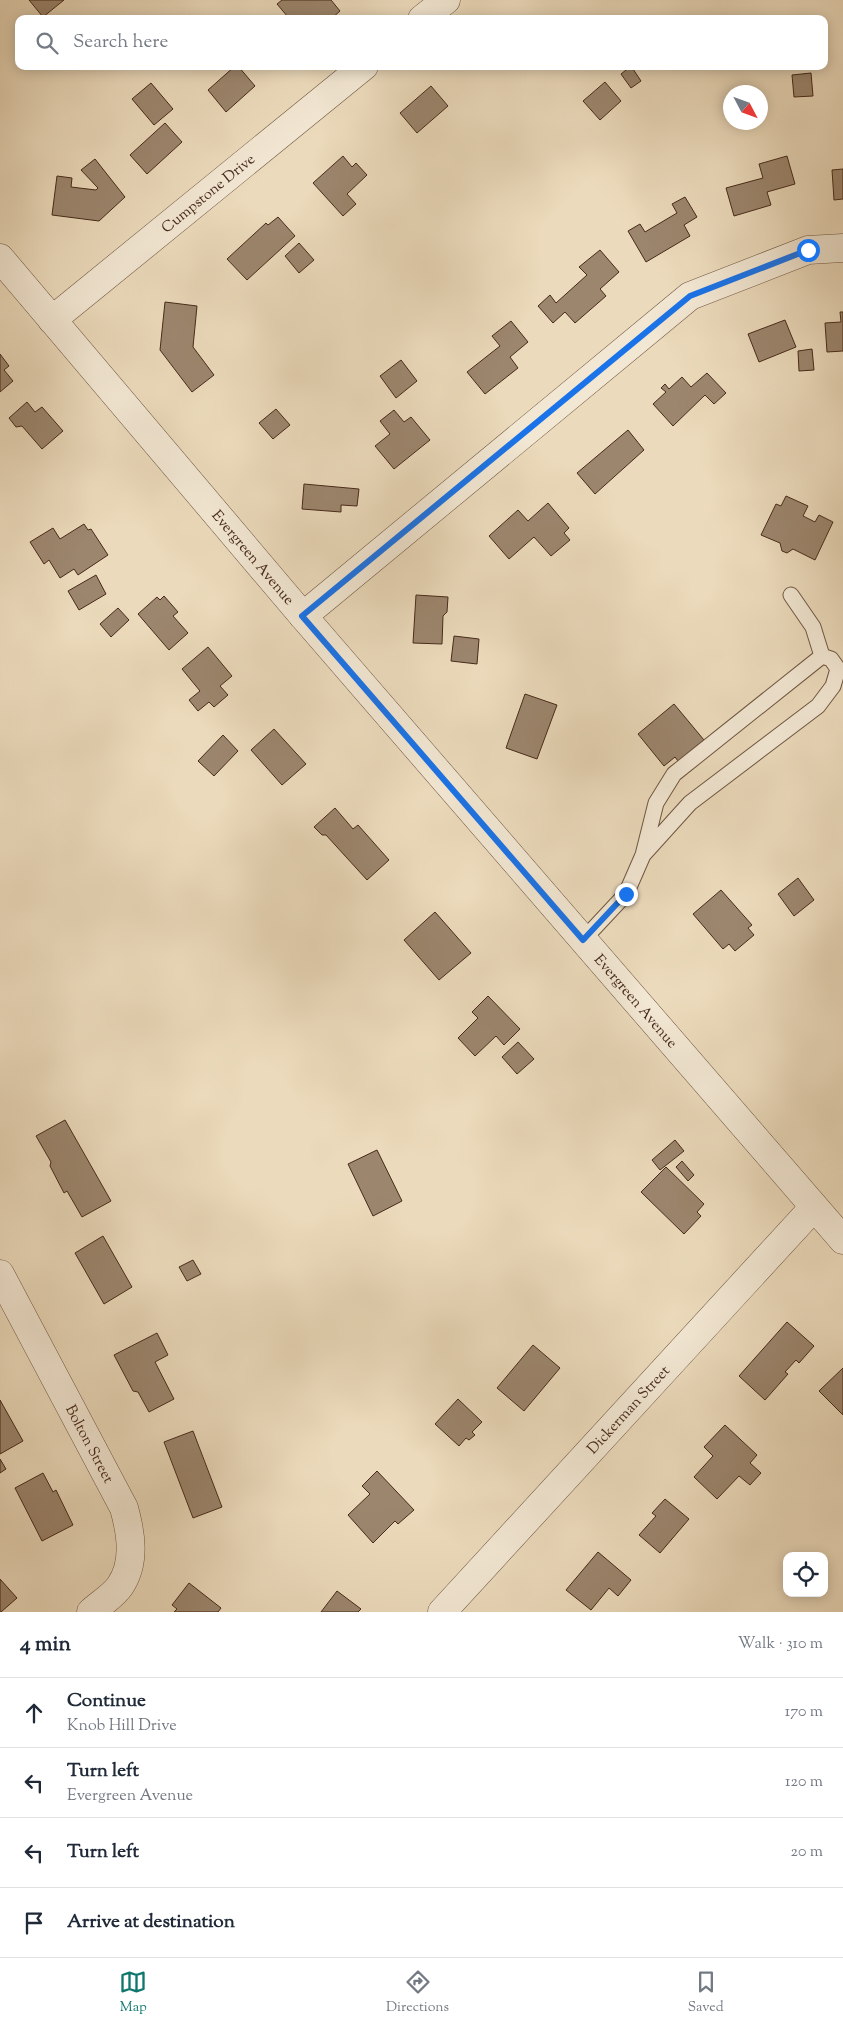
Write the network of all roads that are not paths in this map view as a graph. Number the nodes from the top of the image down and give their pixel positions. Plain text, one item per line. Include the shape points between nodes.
1 (446, 0) edge
2 (427, 15) edge
3 (359, 70) edge
4 (843, 248) edge
5 (0, 258) edge
6 (52, 320) junction
7 (790, 595) dead end
8 (302, 616) junction
9 (822, 656) junction
10 (643, 855) junction
11 (583, 940) junction
12 (814, 1207) junction
13 (843, 1240) edge
14 (0, 1274) edge
15 (91, 1612) edge
16 (442, 1612) edge

1 - 2 street
3 - 6 street, Cumpstone Drive
4 - 8 street via 808,250 690,296
5 - 6 street, Evergreen Avenue
6 - 8 street, Evergreen Avenue
7 - 9 lane via 813,627
8 - 11 street, Evergreen Avenue
9 - 10 lane via 674,774 656,803
9 - 10 lane via 831,659 838,669 833,686 818,706 690,803
10 - 11 lane via 626,894
11 - 12 street, Evergreen Avenue
12 - 13 street, Evergreen Avenue
12 - 16 street, Dickerman Street
14 - 15 street, Bolton Street via 124,1508 131,1532 127,1572 119,1587

